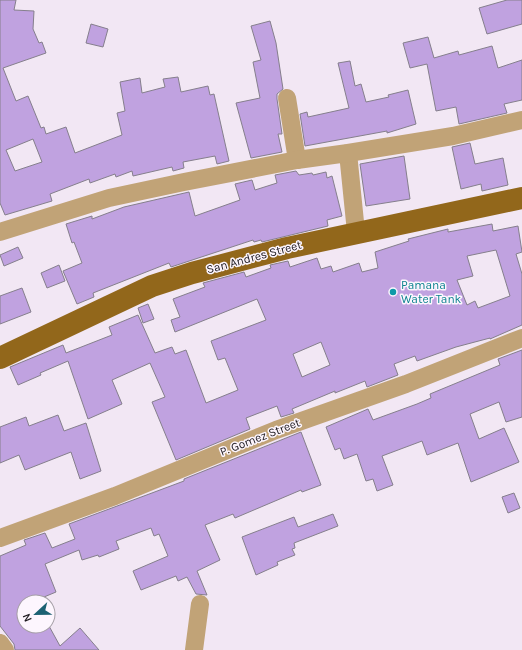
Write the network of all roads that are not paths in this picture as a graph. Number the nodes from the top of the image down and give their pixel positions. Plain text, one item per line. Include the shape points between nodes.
1 (287, 98) dead end
2 (522, 120) edge
3 (348, 153) junction
4 (297, 160) junction
5 (522, 198) edge
6 (0, 232) edge
7 (356, 232) junction
8 (522, 338) edge
9 (0, 358) edge
10 (0, 538) edge
11 (200, 604) dead end
12 (0, 643) edge
13 (5, 650) edge
14 (194, 650) edge

1 - 4 street
2 - 3 street via 453,136
3 - 4 street
3 - 7 street
4 - 6 street via 109,198
5 - 7 main road, San Andres Street
7 - 9 main road, San Andres Street via 286,248 152,286
8 - 10 street, P. Gomez Street via 406,384 276,430 115,496
11 - 14 street
12 - 13 street

